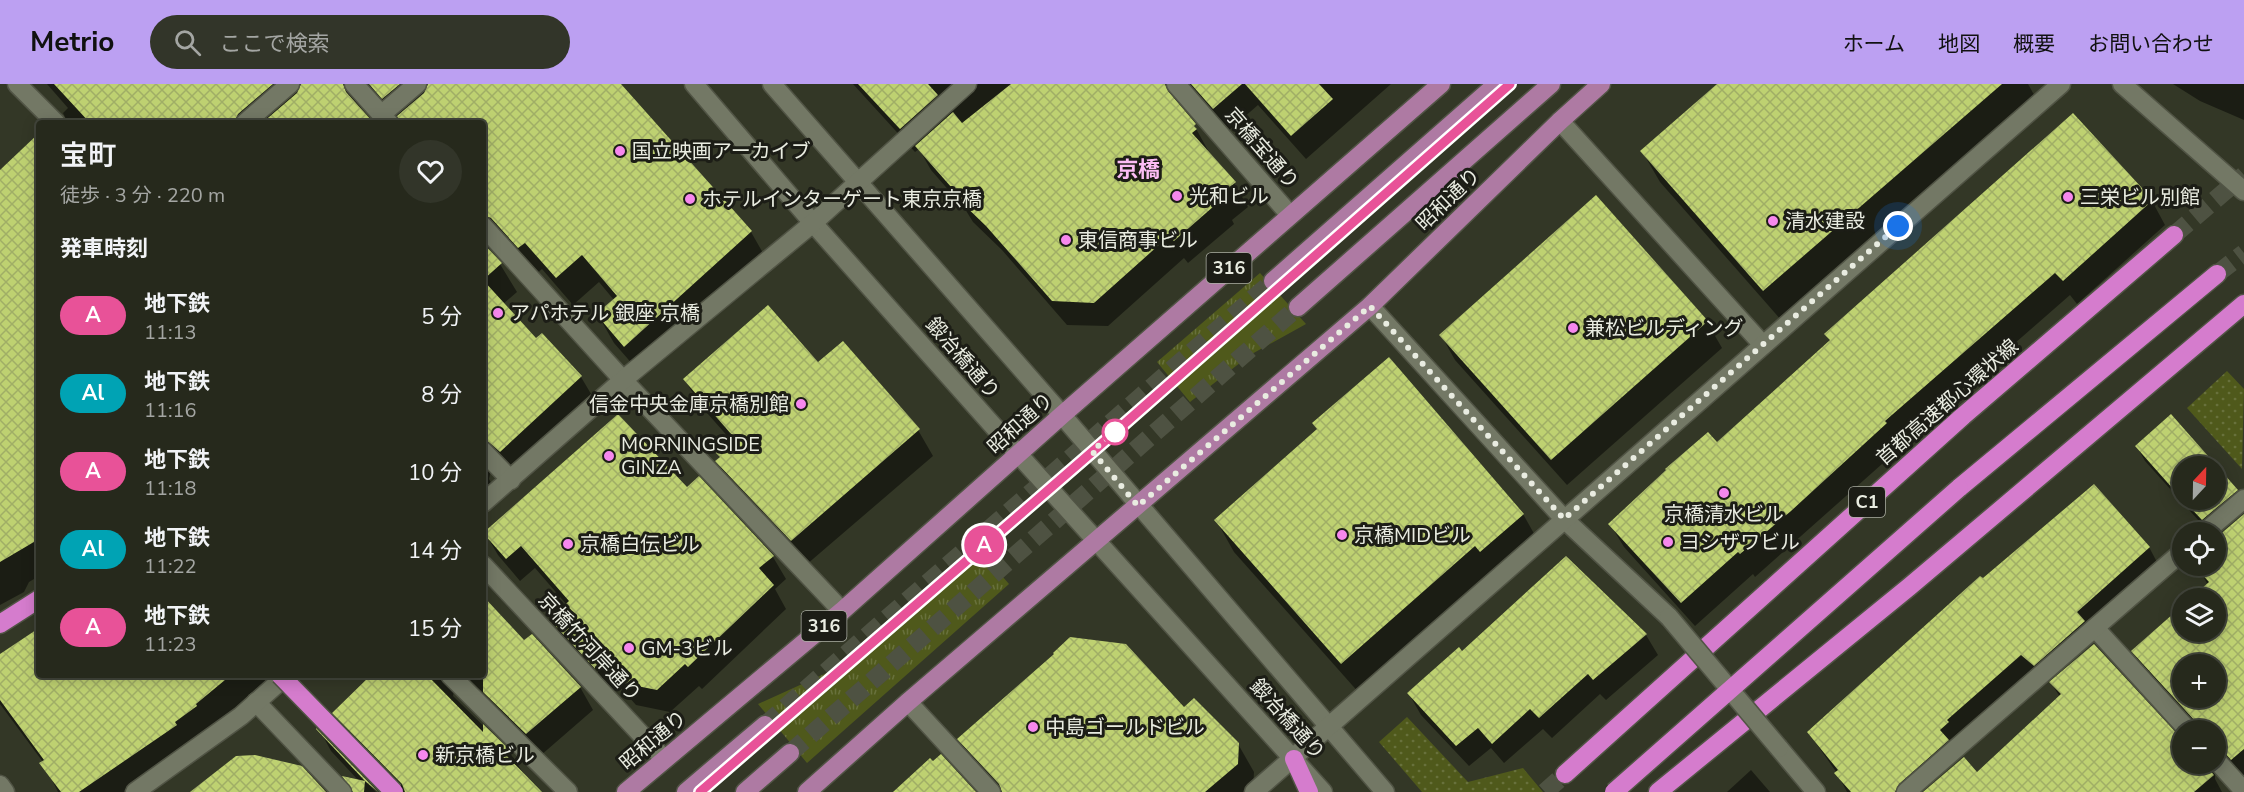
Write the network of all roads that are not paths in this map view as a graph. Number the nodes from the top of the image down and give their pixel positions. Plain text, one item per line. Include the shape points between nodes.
1 (17, 84) edge
2 (290, 84) edge
3 (354, 84) edge
4 (417, 84) edge
5 (694, 84) edge
6 (772, 84) edge
7 (968, 84) edge
8 (1176, 84) edge
9 (1441, 84) edge
10 (1497, 84) edge
11 (1551, 84) edge
12 (1601, 84) edge
13 (2061, 84) edge
14 (2122, 84) edge
15 (386, 119) edge
16 (53, 120) edge
17 (248, 120) edge
18 (1560, 121) junction
19 (857, 184) junction
20 (2244, 191) edge
21 (1290, 215) junction
22 (813, 223) junction
23 (486, 229) edge
24 (2174, 236) tunnel mouth
25 (2217, 274) tunnel mouth
26 (1273, 281) tunnel mouth
27 (2244, 304) edge
28 (1370, 306) junction
29 (1298, 307) tunnel mouth
30 (1763, 345) junction
31 (623, 380) junction
32 (1062, 415) junction
33 (486, 454) edge
34 (1018, 455) junction
35 (511, 480) junction
36 (2244, 499) edge
37 (486, 501) edge
38 (1138, 506) junction
39 (1564, 519) junction
40 (2217, 522) edge
41 (1098, 541) junction
42 (2172, 561) edge
43 (486, 568) edge
44 (36, 601) edge
45 (842, 611) junction
46 (0, 624) edge
47 (2095, 628) junction
48 (283, 678) edge
49 (284, 678) edge
50 (453, 678) edge
51 (256, 702) junction
52 (908, 702) junction
53 (2179, 720) edge
54 (765, 725) tunnel mouth
55 (1328, 727) junction
56 (790, 753) tunnel mouth
57 (664, 759) junction
58 (1294, 759) junction
59 (2226, 772) edge
60 (1565, 774) tunnel mouth
61 (0, 785) edge
62 (2241, 789) edge
63 (5, 792) edge
64 (135, 792) edge
65 (342, 792) edge
66 (394, 792) edge
67 (568, 792) edge
68 (626, 792) edge
69 (687, 792) edge
70 (745, 792) edge
71 (807, 792) edge
72 (991, 792) edge
73 (1254, 792) edge
74 (1308, 792) edge
75 (1323, 792) edge
76 (1385, 792) edge
77 (1614, 792) edge
78 (1658, 792) edge
79 (1816, 792) edge
80 (1906, 792) edge

1 - 16 street
2 - 17 street
3 - 15 street
4 - 15 street
5 - 22 street, 鍛冶橋通り
6 - 19 street, 鍛冶橋通り
7 - 19 street
8 - 21 street, 京橋宝通り
9 - 21 main road, 昭和通り / 316
10 - 26 main road, 316
11 - 29 main road, 昭和通り
12 - 18 main road, 昭和通り
13 - 30 street
14 - 20 street
18 - 28 main road, 昭和通り
18 - 30 street
19 - 22 street
19 - 32 street, 鍛冶橋通り
21 - 32 main road, 昭和通り / 316
22 - 31 street
22 - 34 street, 鍛冶橋通り
23 - 31 street
24 - 60 highway, 首都高速都心環状線 / C1 via 1963,416
25 - 77 highway, C1, bridge via 1959,488
27 - 78 highway via 1909,587
28 - 38 main road, 昭和通り
28 - 39 street
30 - 39 street
31 - 35 street
31 - 45 street
32 - 34 main road, 昭和通り / 316
32 - 38 street, 鍛冶橋通り
33 - 35 street
34 - 41 street, 鍛冶橋通り
34 - 45 main road, 昭和通り / 316
35 - 37 street
36 - 40 street
38 - 41 main road, 昭和通り
38 - 55 street, 鍛冶橋通り
39 - 55 street
39 - 79 street, bridge via 1669,616
41 - 52 main road, 昭和通り
41 - 58 street, 鍛冶橋通り
42 - 47 street
43 - 57 street, 京橋竹河岸通り
44 - 46 highway
45 - 57 main road, 昭和通り / 316
47 - 53 street
47 - 80 street
48 - 66 highway, bridge
49 - 51 street
50 - 67 street
51 - 64 street
51 - 65 street
52 - 71 main road, 昭和通り
52 - 72 street
54 - 69 main road
55 - 58 street
55 - 76 street, 鍛冶橋通り
56 - 70 main road
57 - 68 main road, 昭和通り / 316
58 - 73 street
58 - 74 highway
58 - 75 street, 鍛冶橋通り
59 - 62 street
61 - 63 street

